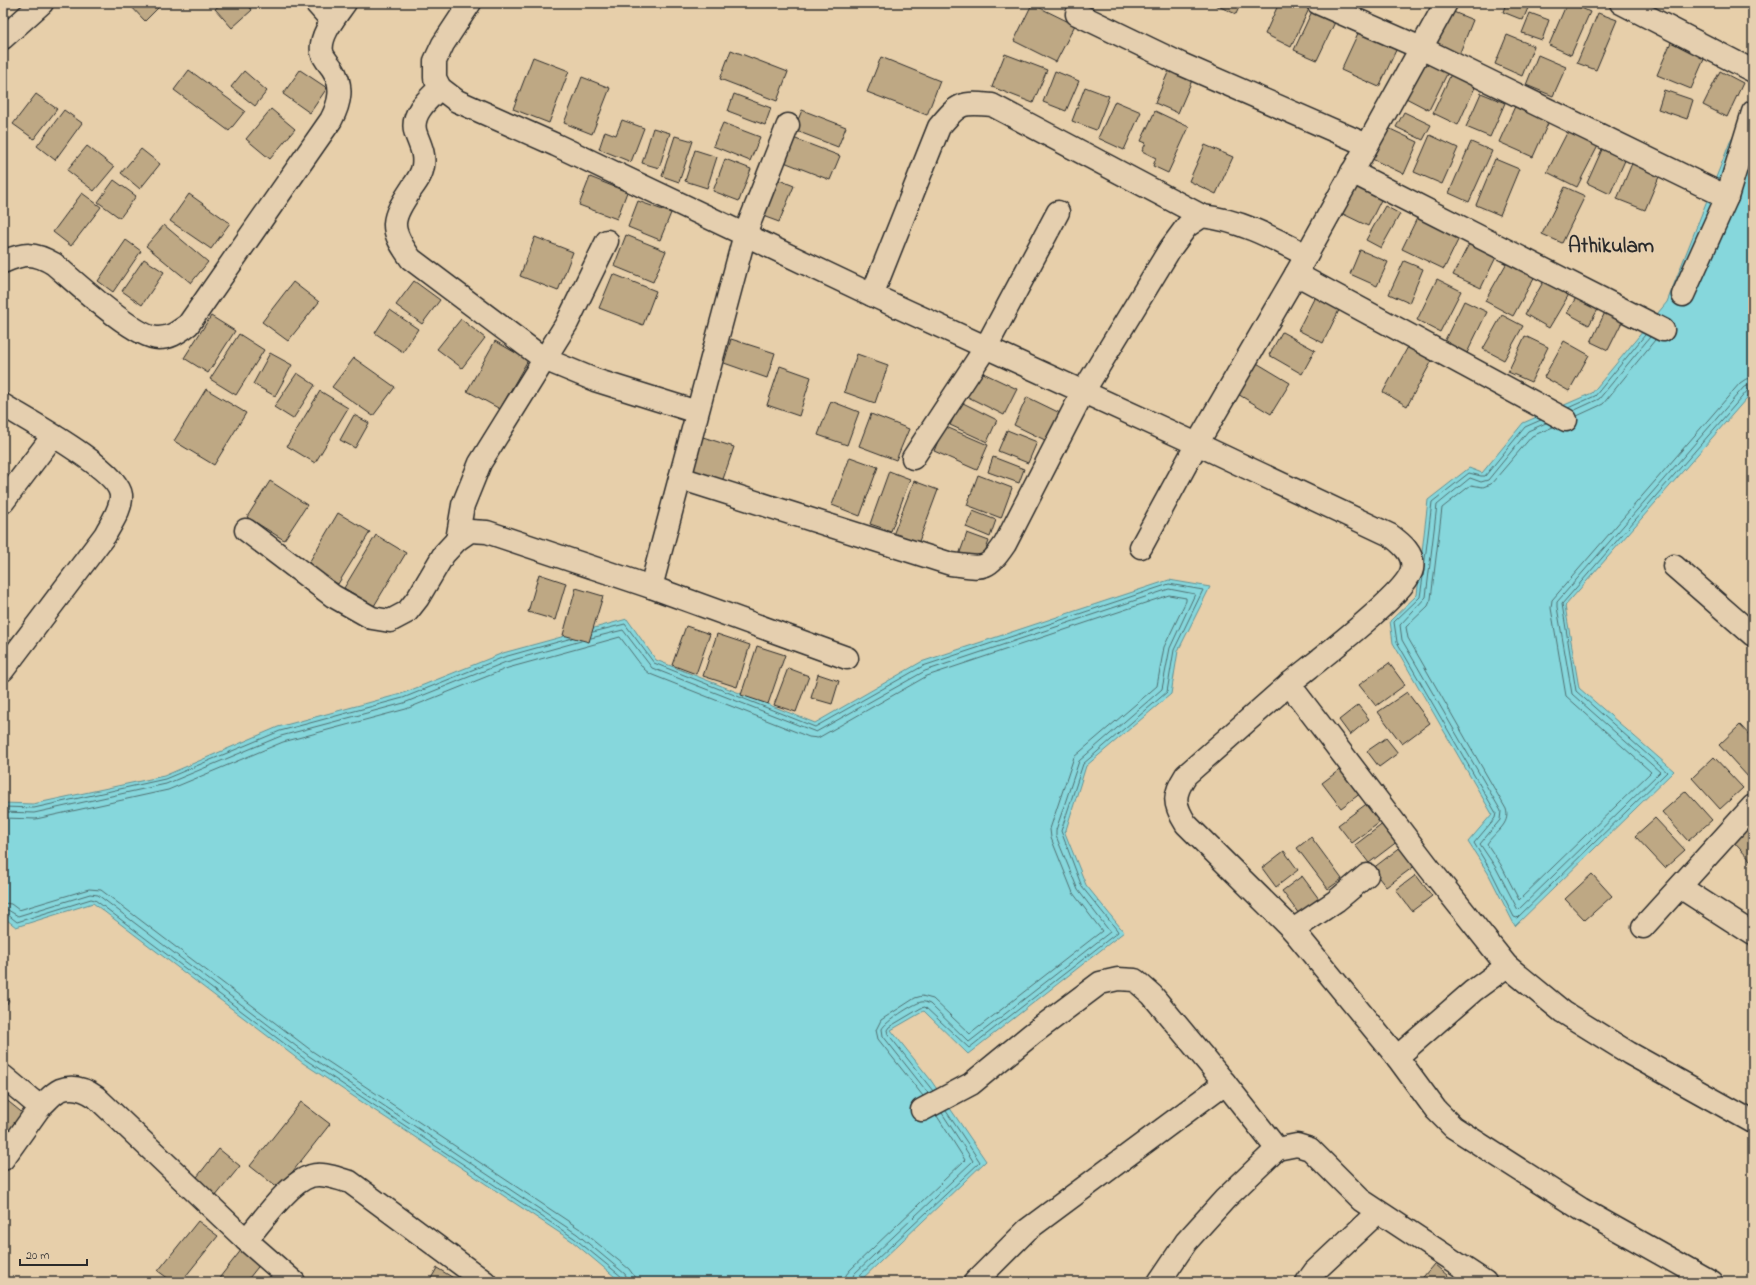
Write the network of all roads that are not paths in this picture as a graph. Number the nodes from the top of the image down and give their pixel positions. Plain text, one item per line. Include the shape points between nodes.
1 (42, 3) edge
2 (316, 3) edge
3 (345, 3) edge
4 (470, 3) edge
5 (1318, 3) edge
6 (1446, 3) edge
7 (1621, 3) edge
8 (1076, 14) dead end
9 (332, 21) junction
10 (3, 38) edge
11 (1421, 48) junction
12 (1753, 71) edge
13 (440, 88) junction
14 (1753, 112) edge
15 (788, 125) dead end
16 (1367, 145) junction
17 (1352, 172) junction
18 (1727, 197) junction
19 (1058, 212) dead end
20 (1202, 216) junction
21 (744, 234) junction
22 (607, 241) dead end
23 (1306, 255) junction
24 (3, 262) edge
25 (1296, 274) junction
26 (872, 295) junction
27 (1684, 295) dead end
28 (1663, 330) dead end
29 (986, 347) junction
30 (544, 360) junction
31 (1083, 392) junction
32 (3, 405) edge
33 (697, 412) junction
34 (1566, 420) dead end
35 (53, 436) junction
36 (1197, 444) junction
37 (913, 458) dead end
38 (680, 478) junction
39 (3, 502) edge
40 (246, 530) dead end
41 (457, 540) junction
42 (1142, 547) dead end
43 (1674, 566) dead end
44 (651, 587) junction
45 (1753, 635) edge
46 (847, 658) dead end
47 (3, 670) edge
48 (1289, 684) junction
49 (1753, 806) edge
50 (1367, 875) dead end
51 (1680, 887) junction
52 (1643, 927) dead end
53 (1294, 930) junction
54 (1753, 934) edge
55 (1508, 966) junction
56 (1397, 1057) junction
57 (3, 1076) edge
58 (1225, 1083) junction
59 (40, 1107) junction
60 (922, 1110) dead end
61 (1753, 1122) edge
62 (1277, 1149) junction
63 (3, 1159) edge
64 (1378, 1212) junction
65 (246, 1240) junction
66 (294, 1282) edge
67 (485, 1282) edge
68 (976, 1282) edge
69 (1159, 1282) edge
70 (1307, 1282) edge
71 (1484, 1282) edge
72 (1711, 1282) edge

1 - 10 street
2 - 9 street
3 - 9 street
4 - 13 street via 435,61 435,78
5 - 11 street
6 - 11 street
7 - 12 street
8 - 16 street via 1181,64
9 - 24 street via 323,38 322,53 336,74 340,88 338,105 331,120 188,325 173,336 157,338 128,325 54,264 42,258 30,254
11 - 16 street
11 - 18 street
13 - 21 street via 457,100
13 - 30 street via 425,101 415,118 415,132 424,155 423,168 395,219 395,230 411,259
14 - 18 street
15 - 21 street
16 - 17 street
17 - 23 street
17 - 28 street
18 - 27 street
19 - 29 street
20 - 23 street via 1221,218 1259,231
20 - 26 street via 992,105 968,103 954,110 939,127
20 - 31 street via 1187,226 1170,249
21 - 26 street
21 - 33 street
22 - 30 street via 567,323
23 - 25 street
25 - 34 street
25 - 36 street
26 - 29 street
29 - 31 street
29 - 37 street
30 - 33 street via 595,380
30 - 41 street via 480,463 463,505
31 - 36 street
31 - 38 street via 1005,544 994,560 986,566 952,564
32 - 35 street
33 - 38 street
35 - 39 street
35 - 47 street via 94,462 114,480 121,495 118,511 105,535
36 - 42 street
36 - 48 street via 1390,535 1405,547 1411,560 1412,569 1408,580 1389,602
38 - 44 street
40 - 41 street via 333,596 372,618 390,620 408,612 444,554
41 - 44 street via 470,531 487,532
43 - 45 street
44 - 46 street
48 - 53 street via 1186,775 1176,794 1176,807 1186,824
48 - 55 street via 1430,870
49 - 51 street
50 - 53 street via 1336,901
51 - 52 street
51 - 54 street
53 - 56 street
55 - 56 street via 1473,991
55 - 61 street via 1563,1012 1629,1054
56 - 72 street via 1436,1110 1453,1127 1581,1209
57 - 59 street
58 - 60 street via 1152,995 1135,980 1118,979 1100,983 971,1084
58 - 62 street
58 - 68 street via 1027,1230
59 - 63 street
59 - 65 street via 60,1090 78,1088 87,1091
62 - 64 street via 1297,1145 1310,1149 1361,1200
62 - 69 street via 1225,1199 1186,1242
64 - 70 street via 1315,1271
64 - 71 street
65 - 66 street
65 - 67 street via 292,1187 311,1176 327,1176 350,1182

